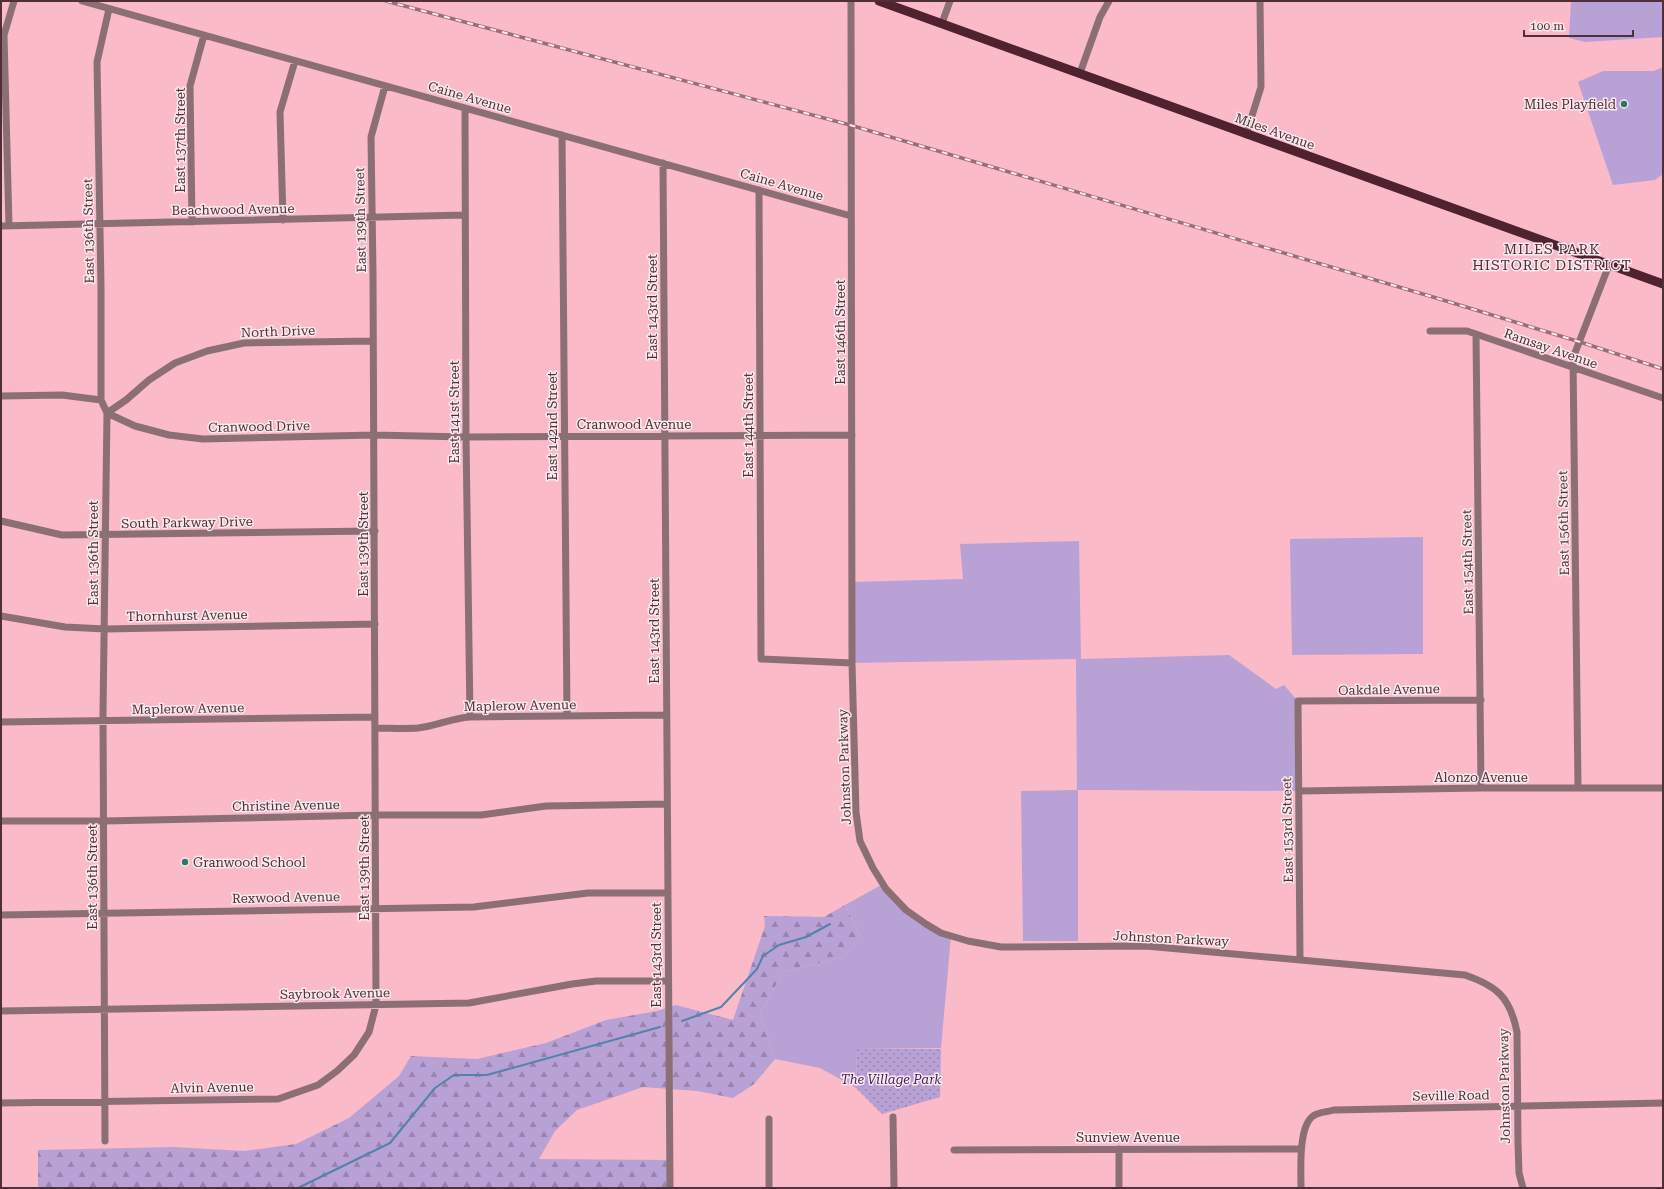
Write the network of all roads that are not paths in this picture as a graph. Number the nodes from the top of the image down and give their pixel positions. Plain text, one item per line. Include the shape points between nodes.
1 (14, 1) edge
2 (82, 1) edge
3 (851, 1) edge
4 (879, 1) edge
5 (950, 1) edge
6 (1109, 1) edge
7 (1260, 1) edge
8 (109, 9) junction
9 (942, 23) junction
10 (204, 35) junction
11 (295, 60) junction
12 (1080, 73) junction
13 (385, 86) junction
14 (465, 108) junction
15 (562, 135) junction
16 (1246, 135) junction
17 (663, 163) junction
18 (759, 190) junction
19 (465, 215) junction
20 (851, 216) junction
21 (372, 218) junction
22 (283, 220) junction
23 (192, 222) junction
24 (100, 223) junction
25 (1, 226) edge
26 (9, 226) junction
27 (1610, 265) junction
28 (1663, 284) edge
29 (1430, 331) dead end
30 (1476, 335) junction
31 (374, 341) junction
32 (1573, 368) junction
33 (1, 396) edge
34 (1663, 398) edge
35 (101, 400) junction
36 (107, 413) junction
37 (852, 435) junction
38 (374, 436) junction
39 (564, 436) junction
40 (665, 436) junction
41 (760, 436) junction
42 (416, 437) joint
43 (466, 437) junction
44 (1, 521) edge
45 (375, 531) junction
46 (105, 536) junction
47 (1, 616) edge
48 (375, 624) junction
49 (105, 629) junction
50 (852, 663) junction
51 (1298, 700) joint
52 (1481, 700) junction
53 (666, 715) junction
54 (567, 716) junction
55 (375, 717) junction
56 (470, 717) junction
57 (1, 722) edge
58 (104, 722) junction
59 (375, 728) junction
60 (1481, 788) junction
61 (1578, 788) junction
62 (1663, 788) edge
63 (1298, 791) junction
64 (667, 804) junction
65 (376, 815) junction
66 (1, 821) edge
67 (104, 821) junction
68 (668, 893) junction
69 (376, 908) junction
70 (104, 913) junction
71 (1, 915) edge
72 (1300, 959) junction
73 (668, 981) junction
74 (376, 1004) junction
75 (105, 1009) junction
76 (1, 1011) edge
77 (105, 1100) junction
78 (1, 1103) edge
79 (1663, 1103) edge
80 (1517, 1106) junction
81 (893, 1117) dead end
82 (769, 1119) dead end
83 (105, 1141) dead end
84 (1119, 1149) junction
85 (1302, 1149) junction
86 (954, 1150) dead end
87 (670, 1188) edge
88 (769, 1188) edge
89 (894, 1188) edge
90 (1119, 1188) edge
91 (1302, 1188) edge
92 (1523, 1188) edge

1 - 26 street via 4,35
2 - 8 street, Caine Avenue
3 - 20 street, East 146th Street
4 - 9 main road, Miles Avenue
5 - 9 street
6 - 12 street via 1100,17
7 - 16 street via 1261,88
8 - 10 street, Caine Avenue
8 - 24 street, East 136th Street via 97,62
9 - 12 main road, Miles Avenue
10 - 11 street, Caine Avenue
10 - 23 street, East 137th Street via 190,86
11 - 13 street, Caine Avenue
11 - 22 street via 280,112
12 - 16 main road, Miles Avenue
13 - 14 street, Caine Avenue
13 - 21 street, East 139th Street via 371,137
14 - 15 street, Caine Avenue
14 - 19 street, East 141st Street
15 - 17 street, Caine Avenue
15 - 39 street, East 142nd Street
16 - 27 main road, Miles Avenue
17 - 18 street, Caine Avenue
17 - 40 street, East 143rd Street
18 - 20 street, Caine Avenue
18 - 41 street, East 144th Street
19 - 21 street, Beachwood Avenue
19 - 43 street, East 141st Street
20 - 37 street, East 146th Street
21 - 22 street, Beachwood Avenue
21 - 31 street, East 139th Street
22 - 23 street, Beachwood Avenue
23 - 24 street, Beachwood Avenue
24 - 26 street, Beachwood Avenue
24 - 35 street, East 136th Street
25 - 26 street, Beachwood Avenue
27 - 28 main road, Miles Avenue
27 - 32 street, East 156th Street via 1573,358
29 - 30 street, Ramsay Avenue via 1467,331
30 - 32 street, Ramsay Avenue
30 - 52 street, East 154th Street
31 - 36 street, North Drive via 244,343 207,351 175,363
31 - 38 street, East 139th Street
32 - 34 street, Ramsay Avenue
32 - 61 street, East 156th Street
33 - 35 street via 62,395
35 - 36 street, East 136th Street
36 - 38 street, Cranwood Drive via 135,426 169,436 203,439
36 - 46 street, East 136th Street
37 - 41 street, Cranwood Avenue
37 - 50 street, East 146th Street
38 - 42 street, Cranwood Drive
38 - 45 street, East 139th Street
39 - 40 street, Cranwood Avenue
39 - 43 street, Cranwood Avenue
39 - 54 street, East 142nd Street
40 - 41 street, Cranwood Avenue
40 - 53 street, East 143rd Street
41 - 50 street, East 144th Street via 761,659
42 - 43 street, Cranwood Avenue
43 - 56 street, East 141st Street
44 - 46 street, South Parkway Drive via 62,535
45 - 46 street, South Parkway Drive
45 - 48 street, East 139th Street
46 - 49 street, East 136th Street
47 - 49 street, Thornhurst Avenue via 65,627
48 - 49 street, Thornhurst Avenue
48 - 55 street, East 139th Street
49 - 58 street, East 136th Street
50 - 72 street, Johnston Parkway via 856,812 860,841 886,889 906,910 926,924 941,933 1001,947 1146,946
51 - 52 street, Oakdale Avenue
51 - 63 street, East 153rd Street
52 - 60 street, East 154th Street
53 - 54 street, Maplerow Avenue
53 - 64 street, East 143rd Street
54 - 56 street, Maplerow Avenue
55 - 58 street, Maplerow Avenue
55 - 59 street, East 139th Street
56 - 59 street, Maplerow Avenue via 418,728
57 - 58 street, Maplerow Avenue
58 - 67 street, East 136th Street
59 - 65 street, East 139th Street
60 - 61 street, Alonzo Avenue
60 - 63 street, Alonzo Avenue
61 - 62 street, Alonzo Avenue
63 - 72 street, East 153rd Street
64 - 65 street, Christine Avenue via 546,806 481,815
64 - 68 street, East 143rd Street
65 - 67 street, Christine Avenue
65 - 69 street, East 139th Street
66 - 67 street, Christine Avenue
67 - 70 street, East 136th Street
68 - 69 street, Rexwood Avenue via 588,893 474,907
68 - 73 street, East 143rd Street
69 - 70 street, Rexwood Avenue
69 - 74 street, East 139th Street
70 - 71 street, Rexwood Avenue
70 - 75 street, East 136th Street
72 - 80 street, Johnston Parkway via 1465,975 1484,981 1496,989 1506,1000 1514,1017 1517,1032
73 - 74 street, Saybrook Avenue via 588,982 469,1003
73 - 87 street, East 143rd Street
74 - 75 street, Saybrook Avenue
74 - 77 street, Alvin Avenue via 369,1032 354,1054 322,1082 302,1091 278,1099
75 - 76 street, Saybrook Avenue
75 - 77 street, East 136th Street
77 - 78 street, Alvin Avenue
77 - 83 street, East 136th Street
79 - 80 street, Seville Road
80 - 85 street, Seville Road via 1334,1110 1313,1116 1304,1129
80 - 92 street, Johnston Parkway via 1519,1173
81 - 89 street
82 - 88 street
84 - 85 street, Sunview Avenue
84 - 86 street, Sunview Avenue
84 - 90 street
85 - 91 street

